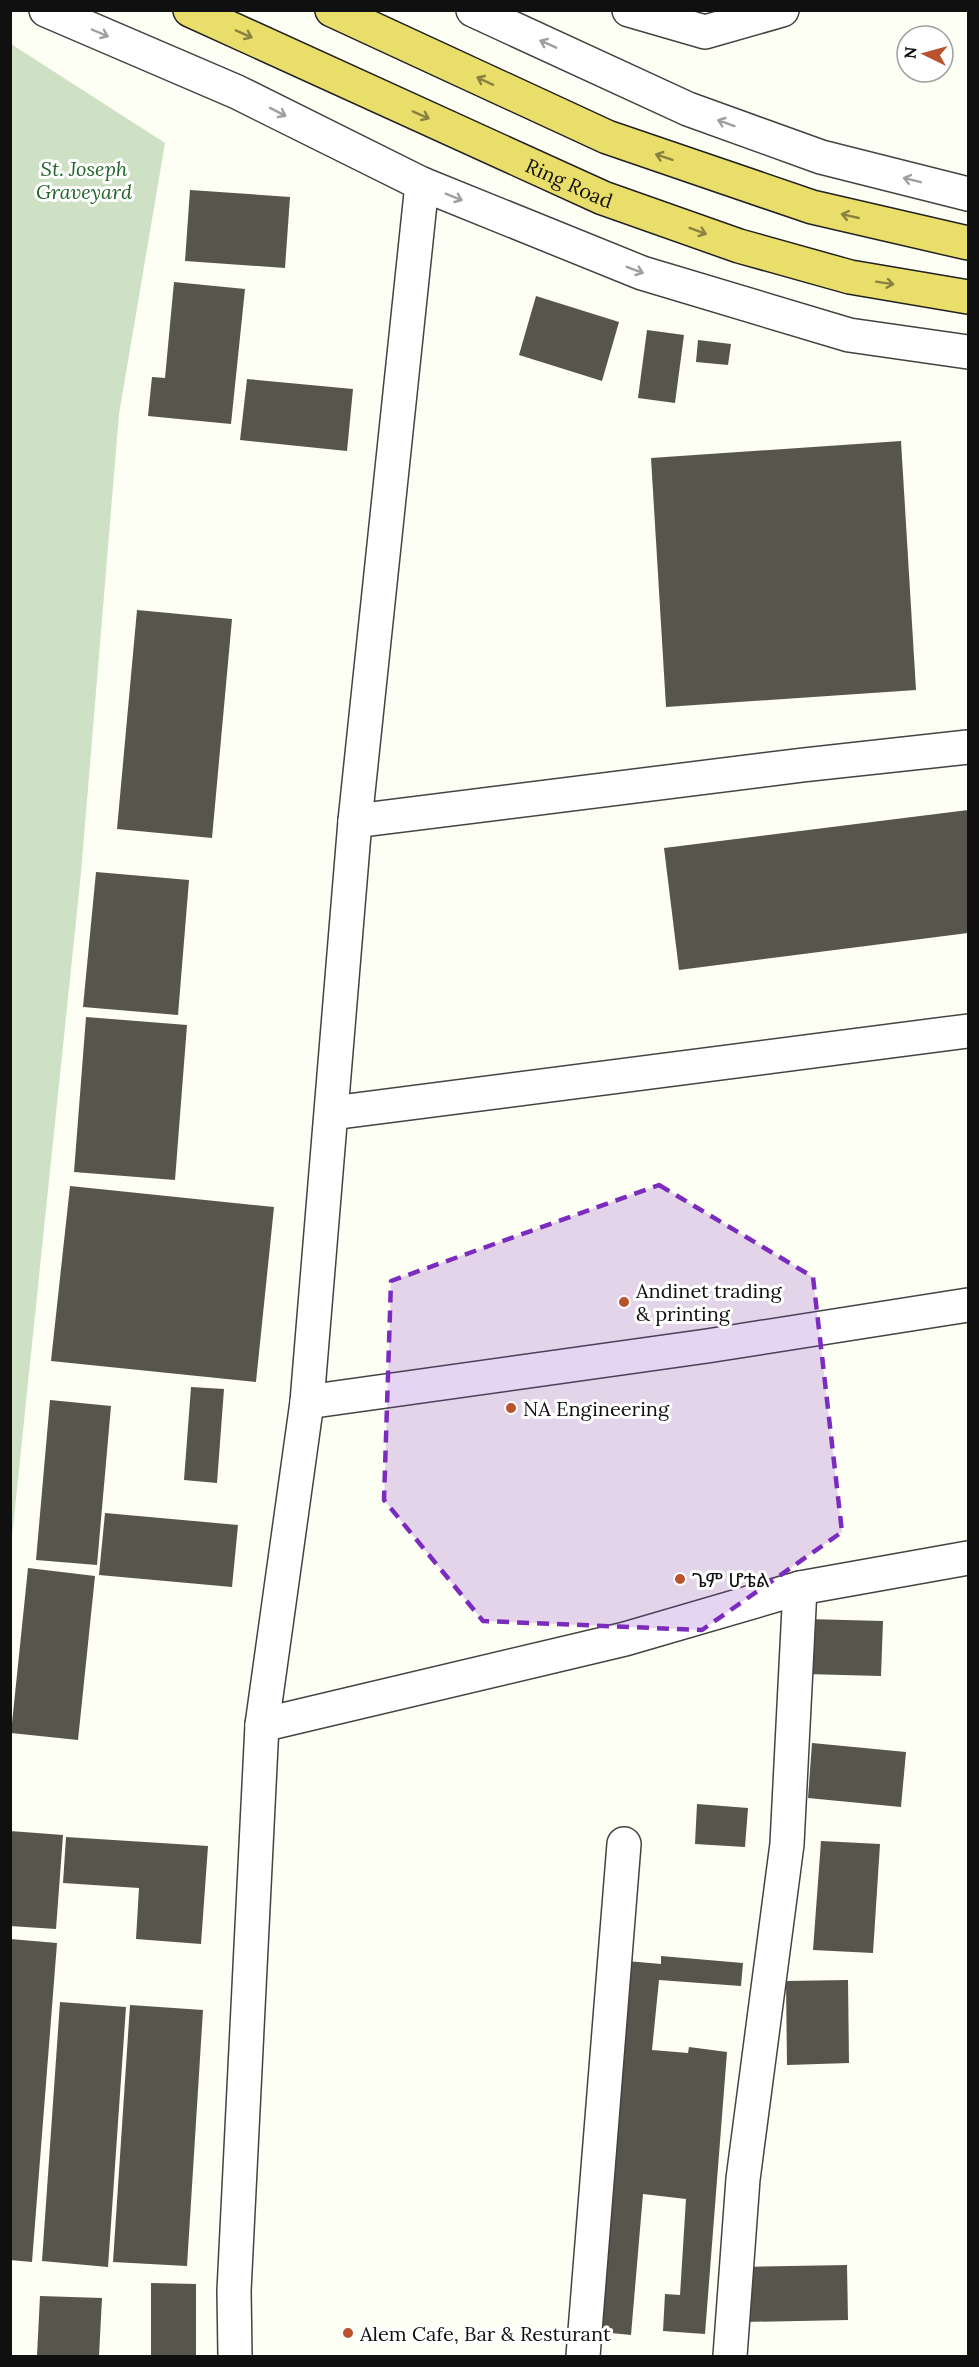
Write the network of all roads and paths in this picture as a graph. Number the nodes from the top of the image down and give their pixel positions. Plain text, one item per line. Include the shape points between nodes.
1 (46, 10) edge
2 (190, 10) edge
3 (332, 10) edge
4 (473, 10) edge
5 (629, 10) edge
6 (782, 10) edge
7 (422, 184) junction
8 (969, 194) edge
9 (969, 243) edge
10 (969, 297) edge
11 (969, 352) edge
12 (969, 747) edge
13 (355, 821) junction
14 (969, 1032) edge
15 (332, 1113) junction
16 (969, 1305) edge
17 (307, 1402) junction
18 (969, 1558) edge
19 (800, 1588) junction
20 (262, 1725) junction
21 (624, 1844) dead end
22 (234, 2356) edge
23 (583, 2356) edge
24 (730, 2356) edge

1 -> 7 street via 237,92
2 -> 10 highway, Ring Road via 603,198 739,246 850,277
9 -> 3 highway via 812,207 607,137
8 -> 4 street via 821,157 688,109
5 - 6 street via 705,32
7 -> 11 street via 642,273 849,335
7 - 13 street
12 - 13 street
13 - 15 street
14 - 15 street
15 - 17 street
16 - 17 street
17 - 20 street
18 - 19 street
19 - 20 street via 625,1639
19 - 24 street via 786,1844 743,2179
20 - 22 street
21 - 23 street

